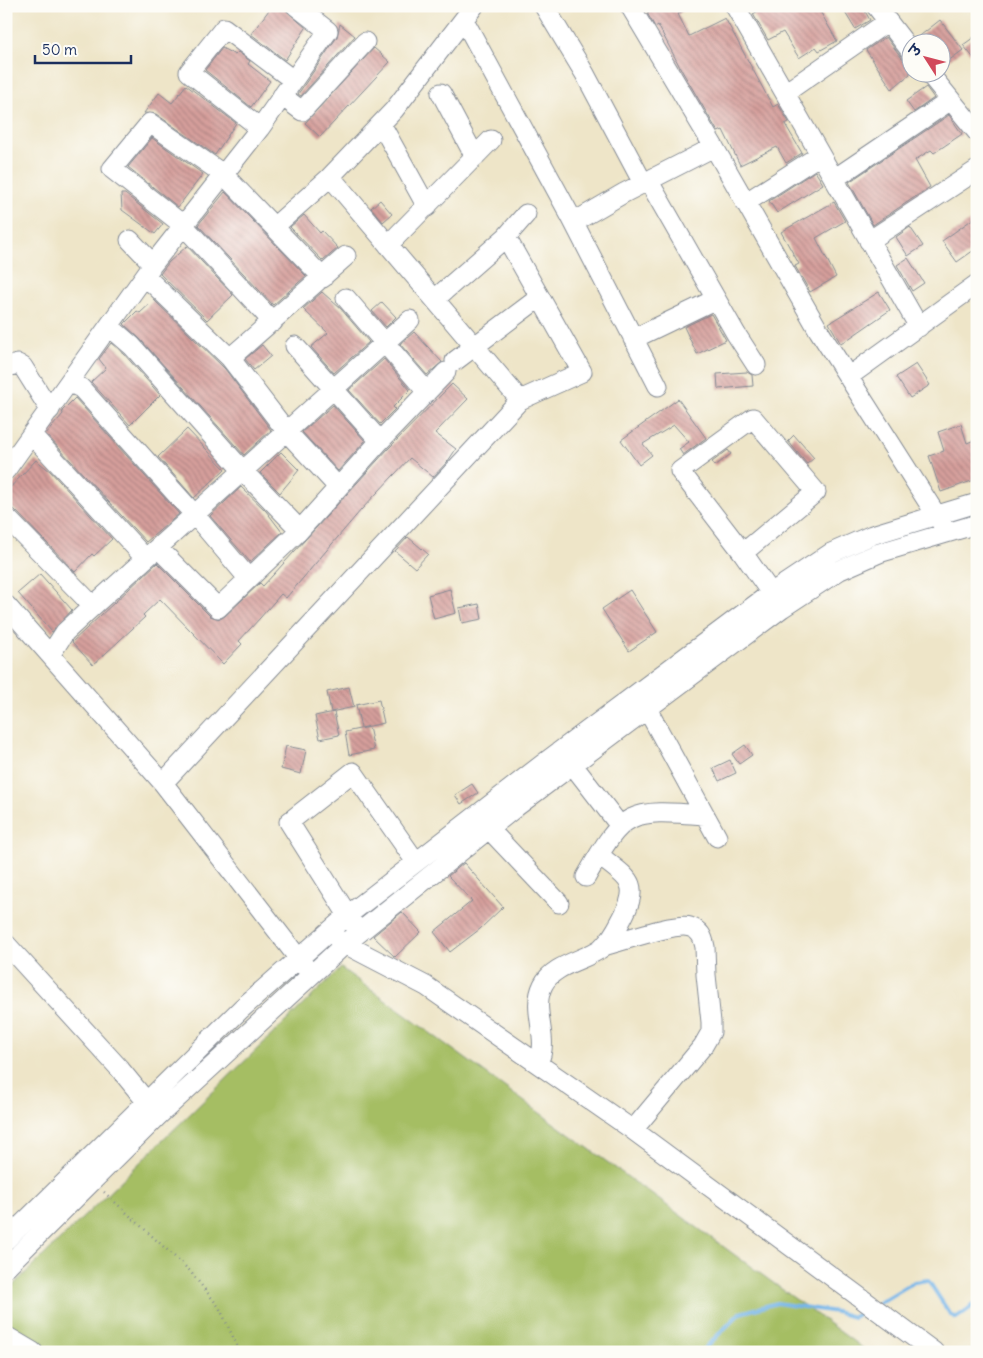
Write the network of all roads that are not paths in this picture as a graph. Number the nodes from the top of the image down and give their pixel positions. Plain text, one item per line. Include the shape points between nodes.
1 (296, 6) edge
2 (544, 6) edge
3 (630, 6) edge
4 (876, 6) edge
5 (742, 9) edge
6 (469, 13) edge
7 (887, 22) junction
8 (900, 38) edge
9 (365, 42) dead end
10 (293, 80) junction
11 (936, 82) edge
12 (441, 93) dead end
13 (784, 93) junction
14 (282, 96) junction
15 (951, 100) junction
16 (260, 128) junction
17 (386, 130) dead end
18 (977, 132) edge
19 (491, 140) dead end
20 (714, 147) junction
21 (820, 155) junction
22 (475, 156) junction
23 (977, 170) edge
24 (223, 174) junction
25 (834, 178) junction
26 (334, 181) dead end
27 (646, 182) junction
28 (746, 203) junction
29 (427, 207) junction
30 (526, 214) dead end
31 (571, 217) junction
32 (182, 225) junction
33 (275, 226) junction
34 (506, 237) junction
35 (130, 240) dead end
36 (869, 241) junction
37 (388, 245) junction
38 (346, 256) dead end
39 (149, 270) junction
40 (323, 278) junction
41 (977, 284) edge
42 (540, 297) junction
43 (346, 298) dead end
44 (435, 299) junction
45 (716, 299) junction
46 (410, 320) dead end
47 (273, 322) junction
48 (110, 326) junction
49 (919, 327) junction
50 (633, 339) junction
51 (385, 343) junction
52 (475, 344) junction
53 (295, 346) dead end
54 (230, 358) junction
55 (8, 363) edge
56 (756, 365) dead end
57 (848, 377) junction
58 (70, 383) junction
59 (658, 386) dead end
60 (332, 388) junction
61 (427, 392) junction
62 (520, 400) junction
63 (50, 410) junction
64 (287, 432) junction
65 (32, 435) junction
66 (380, 441) junction
67 (6, 470) edge
68 (243, 471) junction
69 (338, 487) junction
70 (977, 503) edge
71 (194, 514) junction
72 (936, 515) junction
73 (6, 517) edge
74 (977, 524) edge
75 (300, 530) junction
76 (948, 534) junction
77 (151, 553) junction
78 (743, 553) junction
79 (248, 578) junction
80 (776, 600) junction
81 (6, 605) edge
82 (93, 606) junction
83 (50, 654) junction
84 (694, 662) junction
85 (646, 707) junction
86 (572, 764) junction
87 (163, 783) junction
88 (705, 815) junction
89 (620, 826) junction
90 (489, 829) junction
91 (717, 837) dead end
92 (599, 855) junction
93 (416, 862) junction
94 (586, 877) dead end
95 (559, 903) dead end
96 (348, 915) junction
97 (330, 931) junction
98 (352, 938) junction
99 (6, 944) edge
100 (603, 946) junction
101 (298, 959) junction
102 (311, 975) junction
103 (538, 1063) junction
104 (152, 1109) junction
105 (633, 1130) junction
106 (6, 1240) edge
107 (6, 1267) edge
108 (6, 1336) edge
109 (33, 1352) edge
110 (934, 1352) edge

1 - 10 street via 328,31
2 - 27 street
3 - 20 street
4 - 7 street
5 - 13 street
6 - 31 street
6 - 33 street via 394,110 329,178
7 - 8 street
7 - 13 street
9 - 14 street via 302,111
10 - 14 street
10 - 16 street via 224,28 190,72
11 - 15 street
12 - 22 street
13 - 21 street
14 - 16 street
15 - 18 street
15 - 25 street
16 - 24 street
17 - 29 street
19 - 22 street
20 - 27 street
20 - 28 street
21 - 25 street
21 - 28 street
22 - 29 street
23 - 36 street
24 - 32 street
24 - 32 street via 150,123 112,169
24 - 33 street
25 - 36 street
26 - 37 street
27 - 31 street via 581,218
27 - 45 street
28 - 57 street
29 - 37 street
30 - 34 street
31 - 50 street
32 - 39 street
32 - 47 street
33 - 40 street
34 - 42 street
34 - 44 street
35 - 39 street
36 - 49 street
37 - 44 street
38 - 40 street
39 - 48 street
39 - 54 street
40 - 47 street
41 - 49 street
42 - 52 street
42 - 62 street via 582,372
43 - 51 street
44 - 52 street
45 - 50 street
45 - 56 street
46 - 51 street
47 - 54 street
48 - 58 street
48 - 68 street via 132,346
49 - 57 street
50 - 59 street
51 - 60 street
51 - 61 street
52 - 61 street
52 - 62 street
53 - 60 street
54 - 64 street
55 - 63 street via 23,368
57 - 72 street
58 - 63 street
58 - 71 street via 81,388
60 - 64 street
60 - 66 street
61 - 66 street
62 - 87 street
63 - 65 street
64 - 68 street
64 - 69 street
65 - 67 street
65 - 77 street
66 - 69 street
68 - 71 street
68 - 75 street
69 - 75 street
70 - 72 street
71 - 77 street
71 - 79 street
72 - 76 street
72 - 80 street via 872,535 831,553
73 - 82 street
74 - 76 street
75 - 79 street
76 - 80 street via 880,553
77 - 79 street via 218,608
77 - 82 street
78 - 78 street via 680,471 753,418 816,492
78 - 80 street
80 - 84 street
81 - 83 street
82 - 83 street via 65,632
83 - 87 street
84 - 85 street
84 - 93 street
85 - 86 street
85 - 88 street
86 - 89 street
86 - 90 street
87 - 101 street
88 - 89 street via 650,812
88 - 91 street
89 - 92 street
90 - 95 street
90 - 98 street
92 - 94 street
92 - 100 street via 631,883 633,892 614,935
93 - 96 street
93 - 96 street via 353,772 288,822
96 - 97 street
96 - 98 street
97 - 98 street
97 - 101 street
98 - 102 street
98 - 103 street
99 - 104 street
100 - 103 street via 561,968 544,982 538,1008 544,1043
100 - 105 street via 683,926 698,931 706,947 711,1032
101 - 102 street
101 - 104 street via 241,1009
102 - 104 street
103 - 105 street
104 - 106 street
104 - 107 street via 92,1181
105 - 110 street
108 - 109 street

